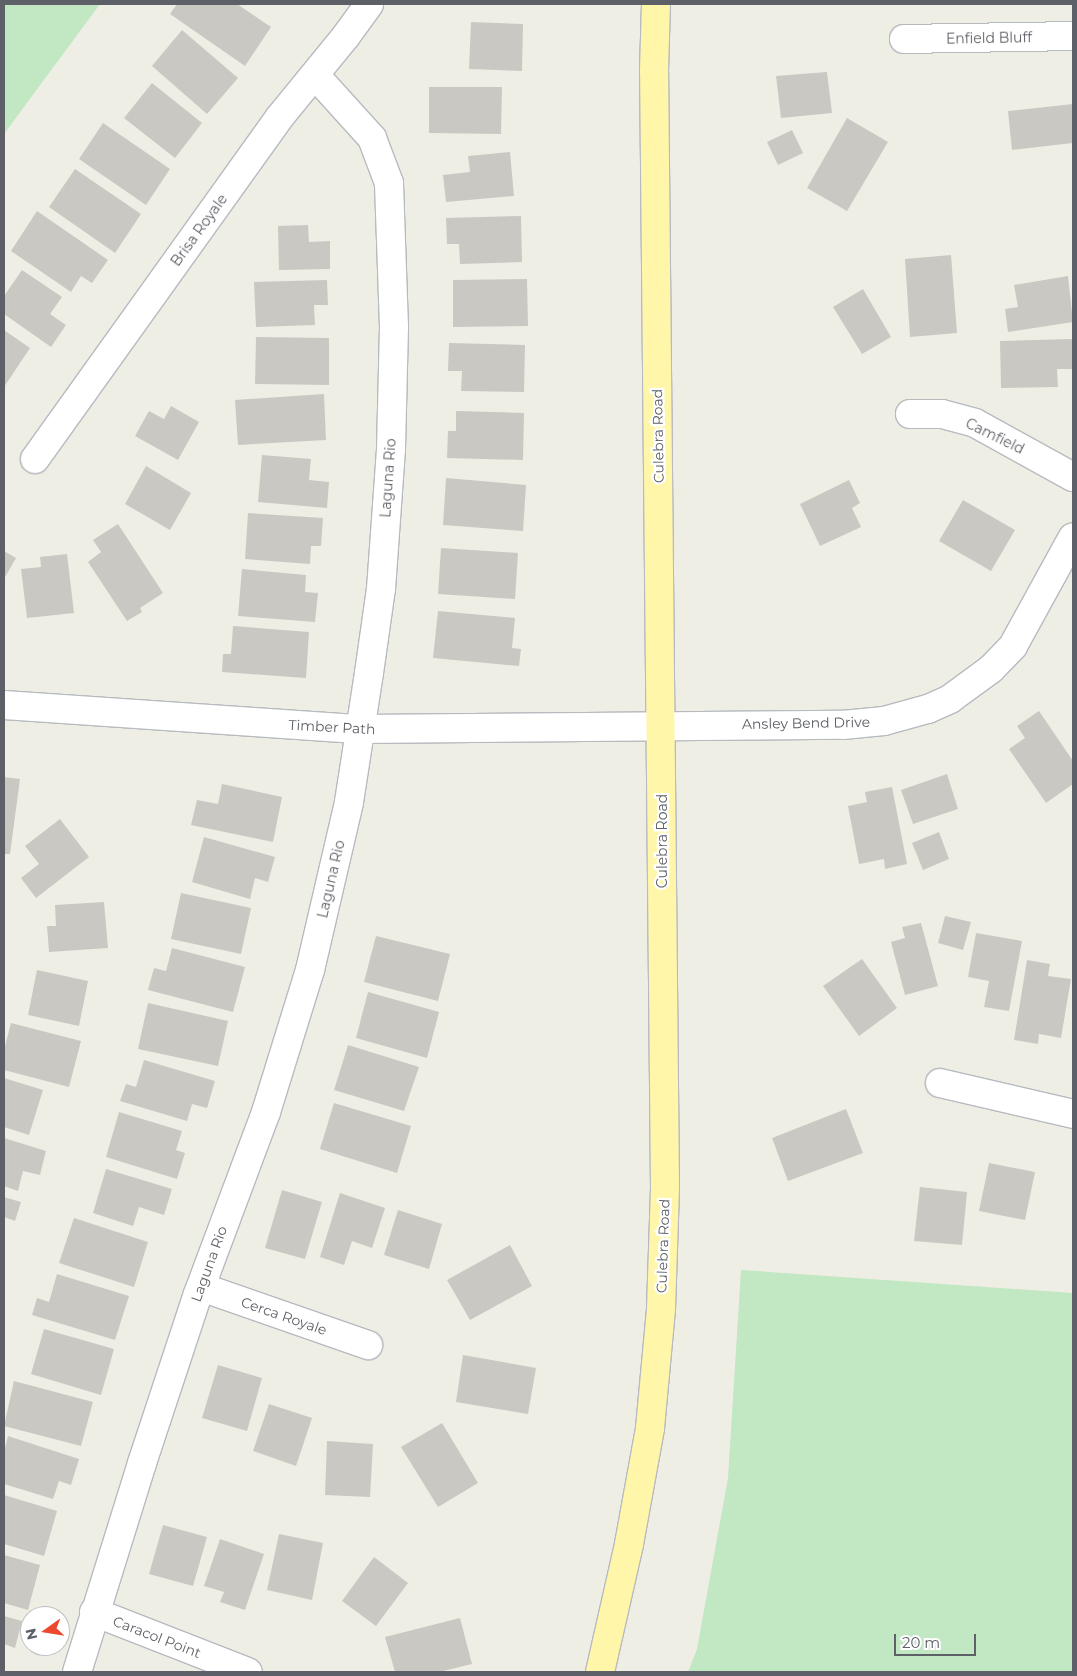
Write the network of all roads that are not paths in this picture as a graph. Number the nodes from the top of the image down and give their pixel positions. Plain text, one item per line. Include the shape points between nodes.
1 (369, 4) edge
2 (656, 4) edge
3 (1073, 36) edge
4 (904, 39) dead end
5 (315, 75) junction
6 (910, 414) dead end
7 (35, 459) dead end
8 (1073, 477) edge
9 (1073, 537) edge
10 (4, 705) edge
11 (661, 726) junction
12 (360, 730) junction
13 (940, 1083) dead end
14 (1073, 1114) edge
15 (201, 1287) junction
16 (368, 1345) dead end
17 (94, 1612) junction
18 (76, 1672) edge
19 (248, 1672) edge
20 (600, 1672) edge

1 - 5 street, Brisa Royale
2 - 11 main road, Culebra Road
3 - 4 street, Enfield Bluff
5 - 7 street, Brisa Royale via 280,118
5 - 12 street, Laguna Rio via 372,138 389,183 394,327 391,449 381,589
6 - 8 street, Camfield via 942,414 975,423
9 - 11 street, Ansley Bend Drive via 1013,646 991,669 950,699 928,709 884,721 843,725
10 - 12 street, Timber Path
11 - 12 street, Timber Path
11 - 20 main road, Culebra Road via 664,1187 661,1309 650,1428 630,1544
12 - 15 street, Laguna Rio via 349,802 310,970 266,1112
13 - 14 street
15 - 16 street, Cerca Royale
15 - 17 street, Laguna Rio
17 - 18 street, Laguna Rio
17 - 19 street, Caracol Point

